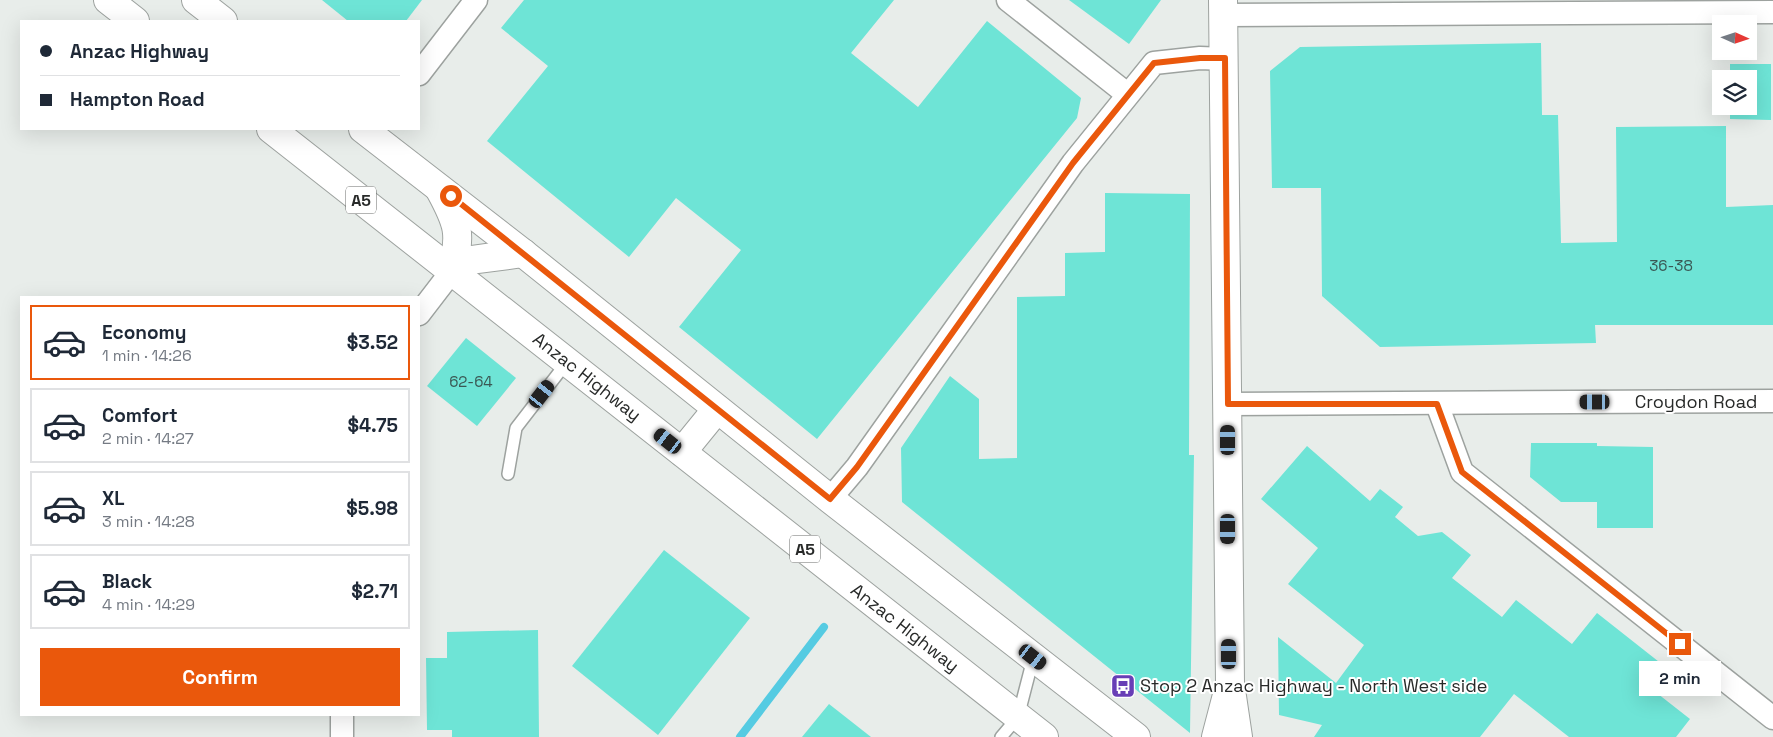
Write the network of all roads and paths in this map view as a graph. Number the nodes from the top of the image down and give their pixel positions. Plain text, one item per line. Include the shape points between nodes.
1 (108, 0) edge
2 (196, 0) edge
3 (476, 0) edge
4 (1008, 0) edge
5 (1223, 7) edge
6 (1773, 12) edge
7 (134, 20) edge
8 (222, 20) edge
9 (1225, 58) junction
10 (420, 73) edge
11 (1127, 94) junction
12 (271, 130) edge
13 (371, 131) edge
14 (437, 185) junction
15 (523, 253) junction
16 (452, 271) junction
17 (420, 313) edge
18 (567, 362) junction
19 (1773, 401) edge
20 (1228, 404) junction
21 (1437, 404) junction
22 (717, 409) junction
23 (682, 452) junction
24 (508, 474) dead end
25 (830, 499) junction
26 (1033, 657) junction
27 (1230, 683) junction
28 (342, 716) edge
29 (1773, 718) edge
30 (1010, 727) edge
31 (342, 737) edge
32 (1044, 737) edge
33 (1136, 737) edge
34 (1216, 737) edge
35 (1238, 737) edge

1 - 7 main road
2 - 8 main road
3 - 10 street
4 - 11 street
5 - 6 street
5 - 9 main road
9 - 11 street via 1154,63
9 - 20 main road
11 - 25 street via 1073,163 857,467
12 - 16 main road, Anzac Highway / A5
13 - 14 main road
14 - 15 main road
14 - 16 main road via 453,214 458,234 459,245
15 - 16 main road via 471,260
15 - 22 main road
16 - 17 street
16 - 18 main road, Anzac Highway / A5
18 - 23 main road, Anzac Highway / A5
18 - 24 lane via 516,428
19 - 21 street, Croydon Road
20 - 21 street, Croydon Road
20 - 27 main road
21 - 29 street via 1462,472
22 - 23 main road
22 - 25 main road
23 - 30 main road, Anzac Highway / A5
25 - 26 main road
26 - 30 lane
26 - 33 main road
27 - 34 main road
27 - 35 main road
28 - 31 street
30 - 32 main road, Anzac Highway / A5

